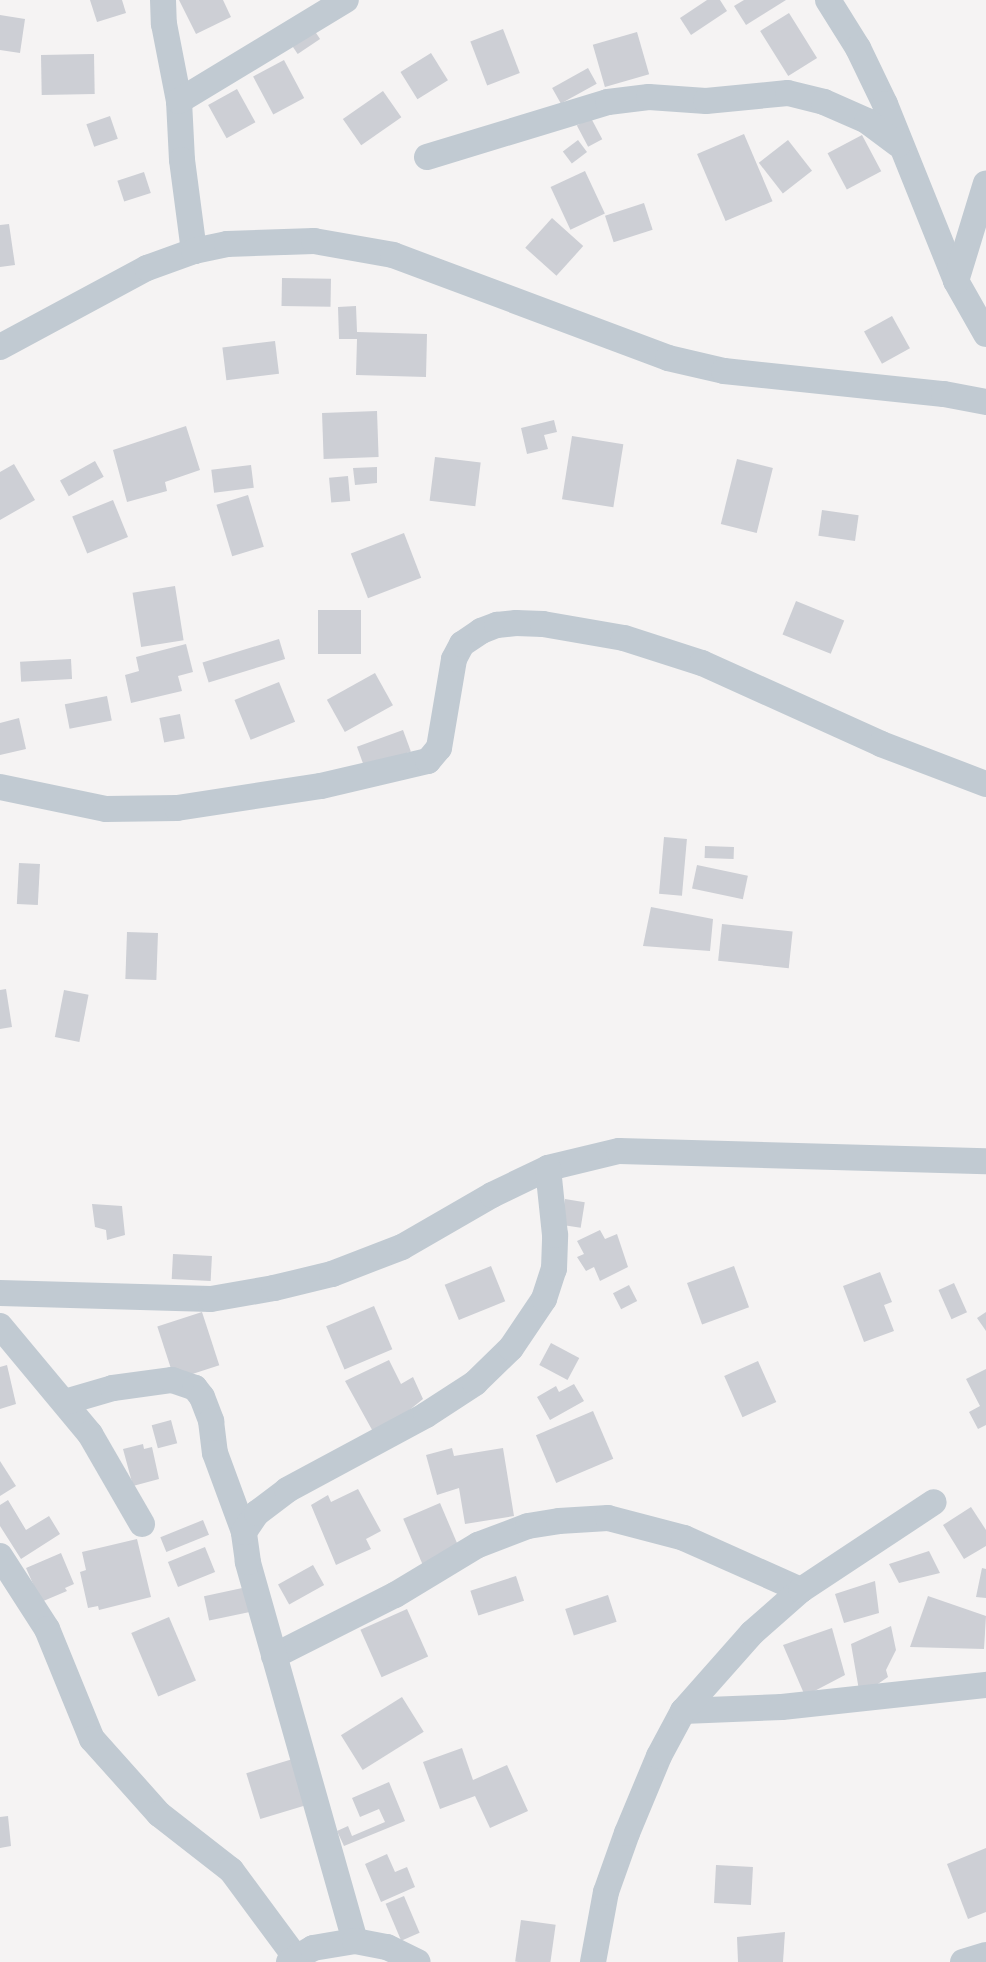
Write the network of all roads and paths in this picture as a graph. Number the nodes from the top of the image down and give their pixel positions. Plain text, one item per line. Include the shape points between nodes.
1 (163, 0) edge
2 (346, 0) edge
3 (828, 0) edge
4 (179, 101) junction
5 (898, 144) junction
6 (427, 157) dead end
7 (986, 183) edge
8 (194, 251) junction
9 (956, 282) junction
10 (986, 334) edge
11 (0, 347) edge
12 (986, 402) edge
13 (986, 784) edge
14 (0, 787) edge
15 (986, 1161) edge
16 (548, 1168) junction
17 (0, 1293) edge
18 (0, 1326) edge
19 (65, 1402) junction
20 (934, 1502) dead end
21 (142, 1524) dead end
22 (244, 1532) junction
23 (2, 1562) edge
24 (801, 1590) junction
25 (274, 1656) junction
26 (986, 1685) edge
27 (683, 1711) junction
28 (355, 1940) junction
29 (986, 1955) edge
30 (292, 1960) edge
31 (418, 1962) edge
32 (593, 1962) edge
33 (964, 1962) edge

1 - 4 street via 164,24
2 - 4 street
3 - 5 street via 858,48 885,104
4 - 8 street via 182,160
5 - 6 street via 867,121 824,102 788,93 706,101 649,97 608,102
5 - 9 street via 932,217
7 - 9 street
8 - 11 street via 147,268
8 - 12 street via 227,244 314,241 393,255 668,358 724,371 944,394
9 - 10 street
13 - 14 street via 881,744 702,663 624,638 543,624 516,623 489,628 462,644 454,659 439,748 428,761 321,786 177,808 106,808
15 - 16 street via 619,1151
16 - 17 street via 492,1195 402,1247 332,1274 274,1288 211,1299
16 - 22 street via 555,1235 554,1269 544,1300 510,1348 475,1383 426,1416 286,1490 257,1513
18 - 19 street
19 - 21 street via 107,1459
19 - 22 street via 113,1388 165,1381 184,1382 195,1388 211,1420 215,1453
20 - 24 street
22 - 25 street via 248,1562
23 - 30 street via 47,1629 92,1739 159,1814 231,1870
24 - 25 street via 684,1538 608,1518 559,1521 528,1526 478,1545 395,1595
24 - 27 street via 752,1633
25 - 28 street
26 - 27 street via 782,1707
27 - 32 street via 658,1756 627,1833 606,1892
28 - 30 street via 313,1948
28 - 31 street via 387,1947
29 - 33 street

